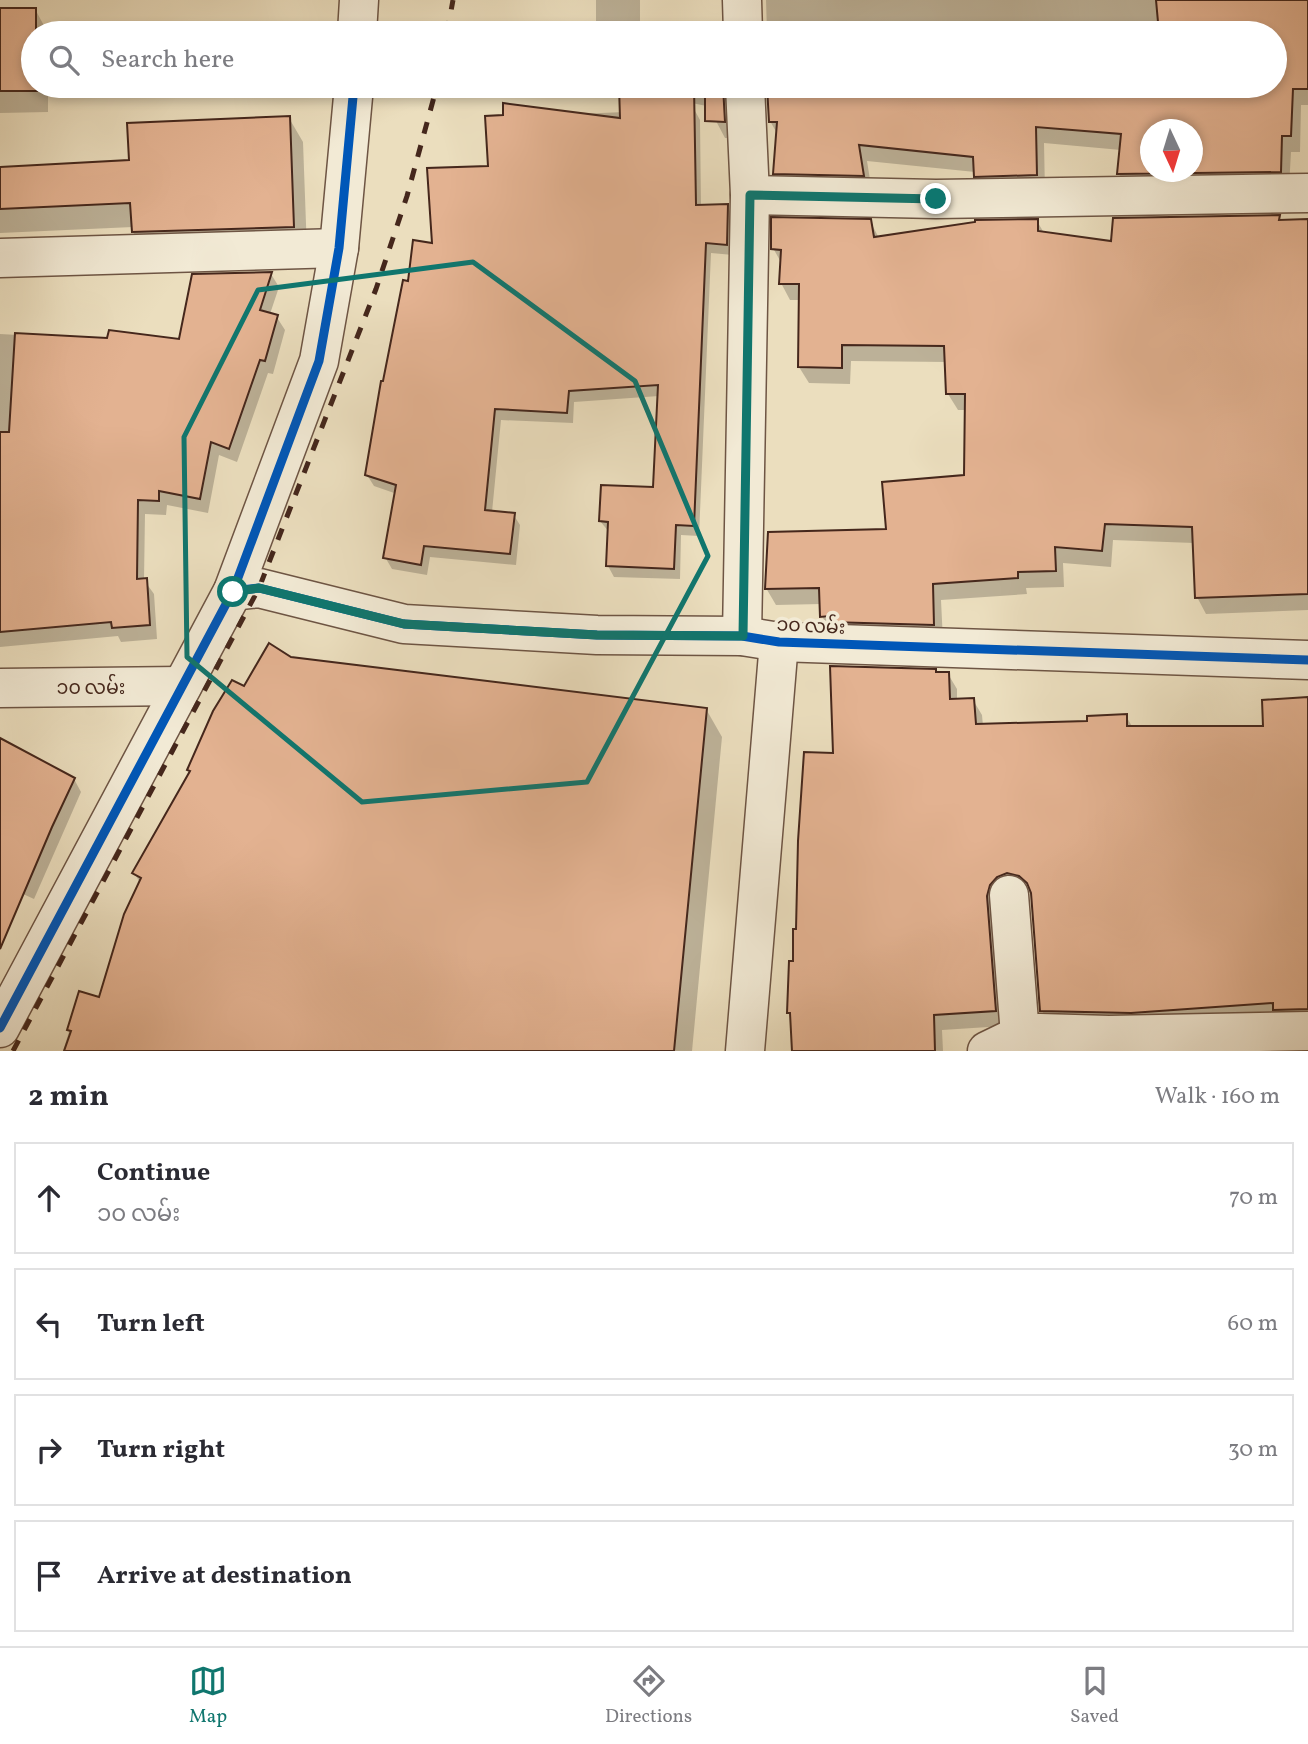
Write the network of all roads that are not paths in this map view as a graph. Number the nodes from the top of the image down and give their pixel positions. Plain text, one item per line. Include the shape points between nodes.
1 (359, 0) edge
2 (742, 0) edge
3 (358, 21) edge
4 (743, 21) edge
5 (353, 98) edge
6 (746, 98) edge
7 (1308, 192) edge
8 (750, 195) junction
9 (339, 248) junction
10 (0, 258) edge
11 (233, 592) junction
12 (761, 639) junction
13 (1308, 660) edge
14 (182, 686) junction
15 (0, 688) edge
16 (1009, 895) dead end
17 (0, 1028) edge
18 (1285, 1037) edge
19 (1004, 1043) edge
20 (745, 1051) edge

1 - 3 street
2 - 4 street
5 - 9 street
6 - 8 street
7 - 8 street via 936,199
8 - 12 street
9 - 10 street
9 - 11 street via 319,361
11 - 12 street, ၁၀ လမ်း via 259,588 404,624
11 - 14 street
12 - 13 street, ၁၀ လမ်း
12 - 20 street
14 - 15 street, ၁၀ လမ်း
14 - 17 street
16 - 19 street
18 - 19 street via 1040,1033

